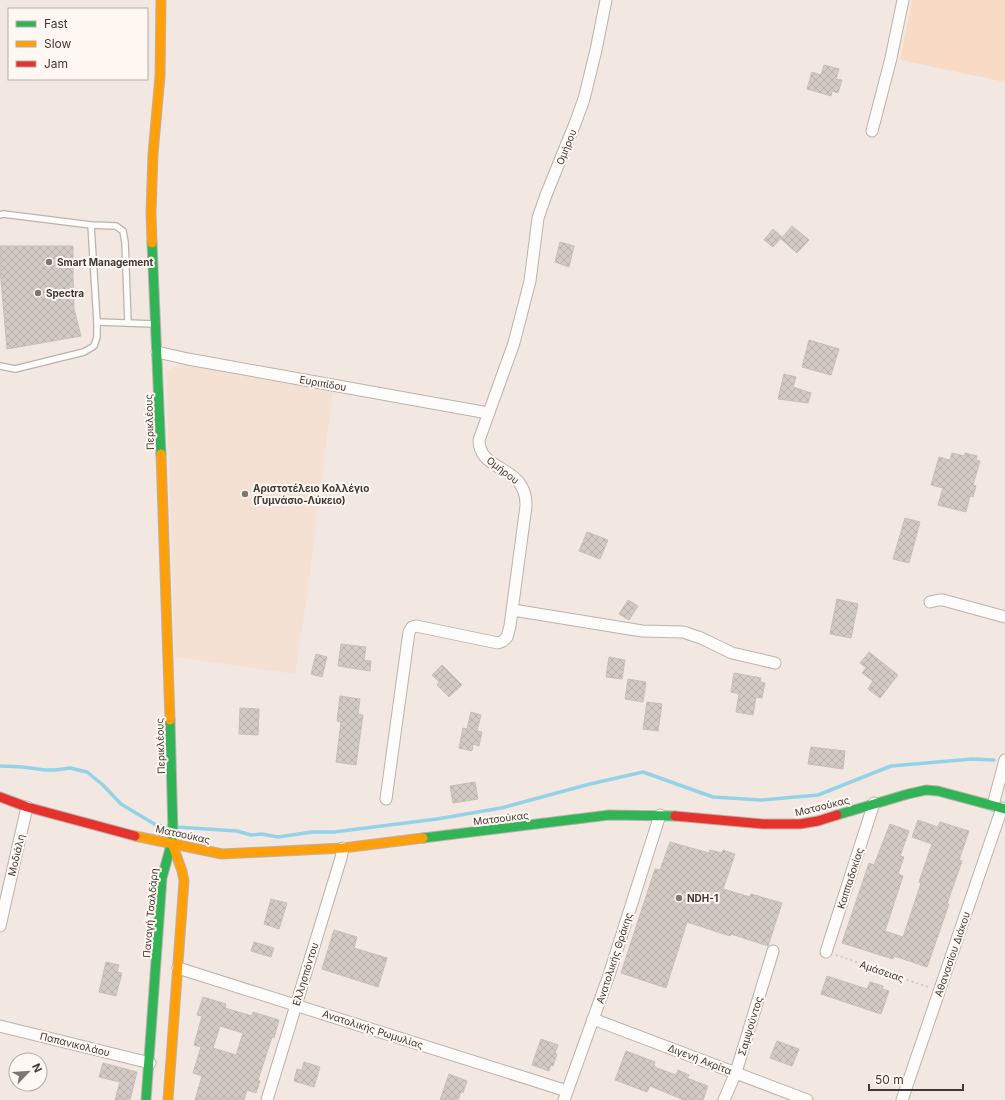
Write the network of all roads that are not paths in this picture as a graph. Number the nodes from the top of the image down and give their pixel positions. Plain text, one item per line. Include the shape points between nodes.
1 (161, 0) edge
2 (606, 0) edge
3 (903, 0) edge
4 (872, 131) dead end
5 (0, 215) edge
6 (91, 225) junction
7 (97, 322) junction
8 (128, 323) junction
9 (156, 324) junction
10 (157, 352) junction
11 (0, 366) edge
12 (488, 413) junction
13 (930, 602) dead end
14 (513, 610) junction
15 (1005, 617) edge
16 (775, 663) dead end
17 (1005, 760) edge
18 (0, 797) edge
19 (386, 799) dead end
20 (874, 804) junction
21 (28, 807) junction
22 (1000, 808) edge
23 (660, 816) junction
24 (172, 843) junction
25 (342, 848) junction
26 (0, 926) edge
27 (773, 951) dead end
28 (826, 952) road end
29 (178, 968) junction
30 (296, 1005) junction
31 (593, 1019) junction
32 (0, 1026) edge
33 (150, 1063) junction
34 (736, 1072) junction
35 (565, 1096) edge
36 (146, 1100) edge
37 (168, 1100) edge
38 (267, 1100) edge
39 (724, 1100) edge
40 (807, 1100) edge
41 (902, 1100) edge

1 - 9 street, Περικλέους via 160,76 151,192
2 - 12 street, Ομήρου via 584,99 540,214 524,307 512,350
3 - 4 street
5 - 6 lane
6 - 7 lane
6 - 8 lane via 116,226 122,231 125,242
7 - 8 lane
7 - 11 lane via 94,346 84,352 15,368
8 - 9 lane
9 - 10 street, Περικλέους
10 - 12 street, Ευριπίδου
10 - 24 street, Περικλέους via 173,806
12 - 14 street, Ομήρου via 479,440 482,452 492,463 515,478 526,496
13 - 15 street via 944,600
14 - 16 street via 642,631 683,632 732,653
14 - 19 street, Ομήρου via 508,634 501,642 416,626 411,628
17 - 22 street, Αθανασίου Διάκου
18 - 21 street, Ματσούκας
20 - 22 street, Ματσούκας via 931,790
20 - 23 street, Ματσούκας via 818,821 791,825
20 - 28 street, Καππαδοκίας
21 - 24 street, Ματσούκας
21 - 26 street, Μοδιάλη
22 - 41 street, Αθανασίου Διάκου
23 - 25 street, Ματσούκας via 609,815
23 - 31 street, Ανατολικής Θράκης
24 - 25 street, Ματσούκας via 222,854
24 - 29 street via 184,882
24 - 33 street, Παναγή Τσαλδάρη via 162,878
25 - 30 street, Ελλησπόντου
27 - 34 street, Σαμψούντος
29 - 30 street, Ανατολικής Ρωμυλίας
29 - 37 street
30 - 35 street, Ανατολικής Ρωμυλίας
30 - 38 street, Ελλησπόντου
31 - 34 street, Διγενή Ακρίτα
31 - 35 street, Ανατολικής Θράκης
32 - 33 street, Παπανικολάου
33 - 36 street, Παναγή Τσαλδάρη
34 - 39 street, Σαμψούντος
34 - 40 street, Διγενή Ακρίτα

